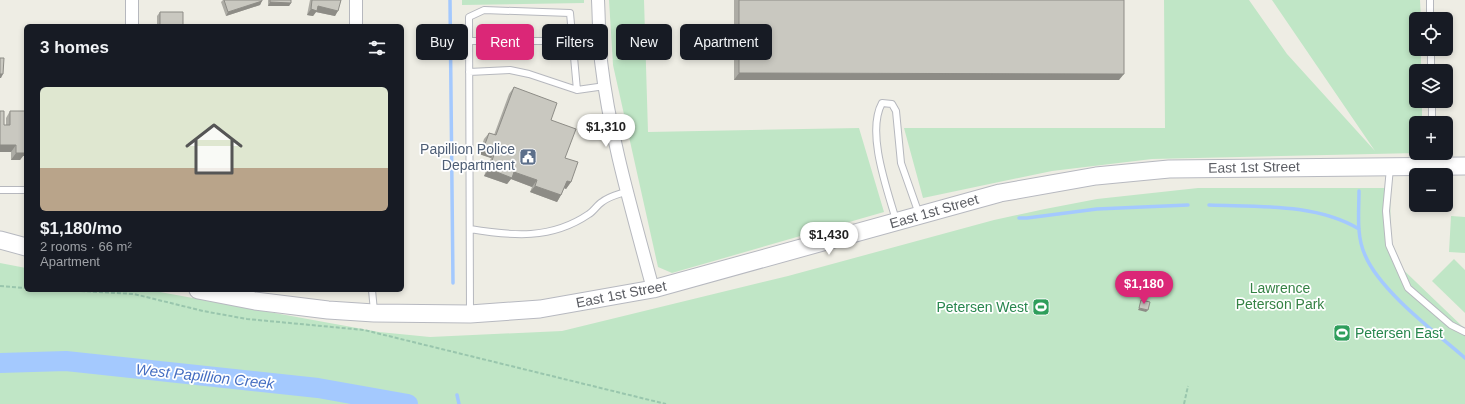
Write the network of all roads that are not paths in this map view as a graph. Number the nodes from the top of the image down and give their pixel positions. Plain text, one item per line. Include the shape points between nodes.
1 (132, 0) edge
2 (356, 0) edge
3 (598, 0) edge
4 (1430, 0) edge
5 (1430, 12) edge
6 (132, 24) edge
7 (356, 24) edge
8 (571, 24) edge
9 (469, 41) junction
10 (542, 41) edge
11 (574, 60) edge
12 (469, 72) junction
13 (606, 86) junction
14 (577, 90) junction
15 (1432, 160) edge
16 (1390, 166) junction
17 (1465, 166) edge
18 (0, 190) edge
19 (24, 190) edge
20 (628, 192) junction
21 (919, 216) junction
22 (897, 221) junction
23 (470, 229) junction
24 (0, 240) edge
25 (24, 246) edge
26 (653, 289) junction
27 (208, 292) edge
28 (372, 292) edge
29 (374, 313) junction
30 (470, 314) junction
31 (1465, 332) edge

1 - 6 street
2 - 7 street
3 - 13 street via 601,60
4 - 5 lane
8 - 9 lane via 570,13 484,10 469,17
9 - 10 lane
9 - 12 lane
11 - 14 lane
12 - 14 lane via 510,70
12 - 23 lane
13 - 14 lane
13 - 20 street
15 - 16 main road, East 1st Street
15 - 17 main road, East 1st Street
16 - 21 main road, East 1st Street via 1134,171 1054,182 1000,193
16 - 31 lane via 1386,211 1389,245 1408,288 1451,325
18 - 19 lane
20 - 23 lane via 603,201 590,214 562,229 526,235
20 - 26 street
21 - 22 main road, East 1st Street
21 - 22 lane via 901,163 896,111 892,104 882,103 878,112 878,156
22 - 26 main road, East 1st Street
23 - 30 lane
24 - 25 main road
26 - 30 main road, East 1st Street via 540,309
27 - 29 main road, East 1st Street via 255,301
28 - 29 lane
29 - 30 main road, East 1st Street

